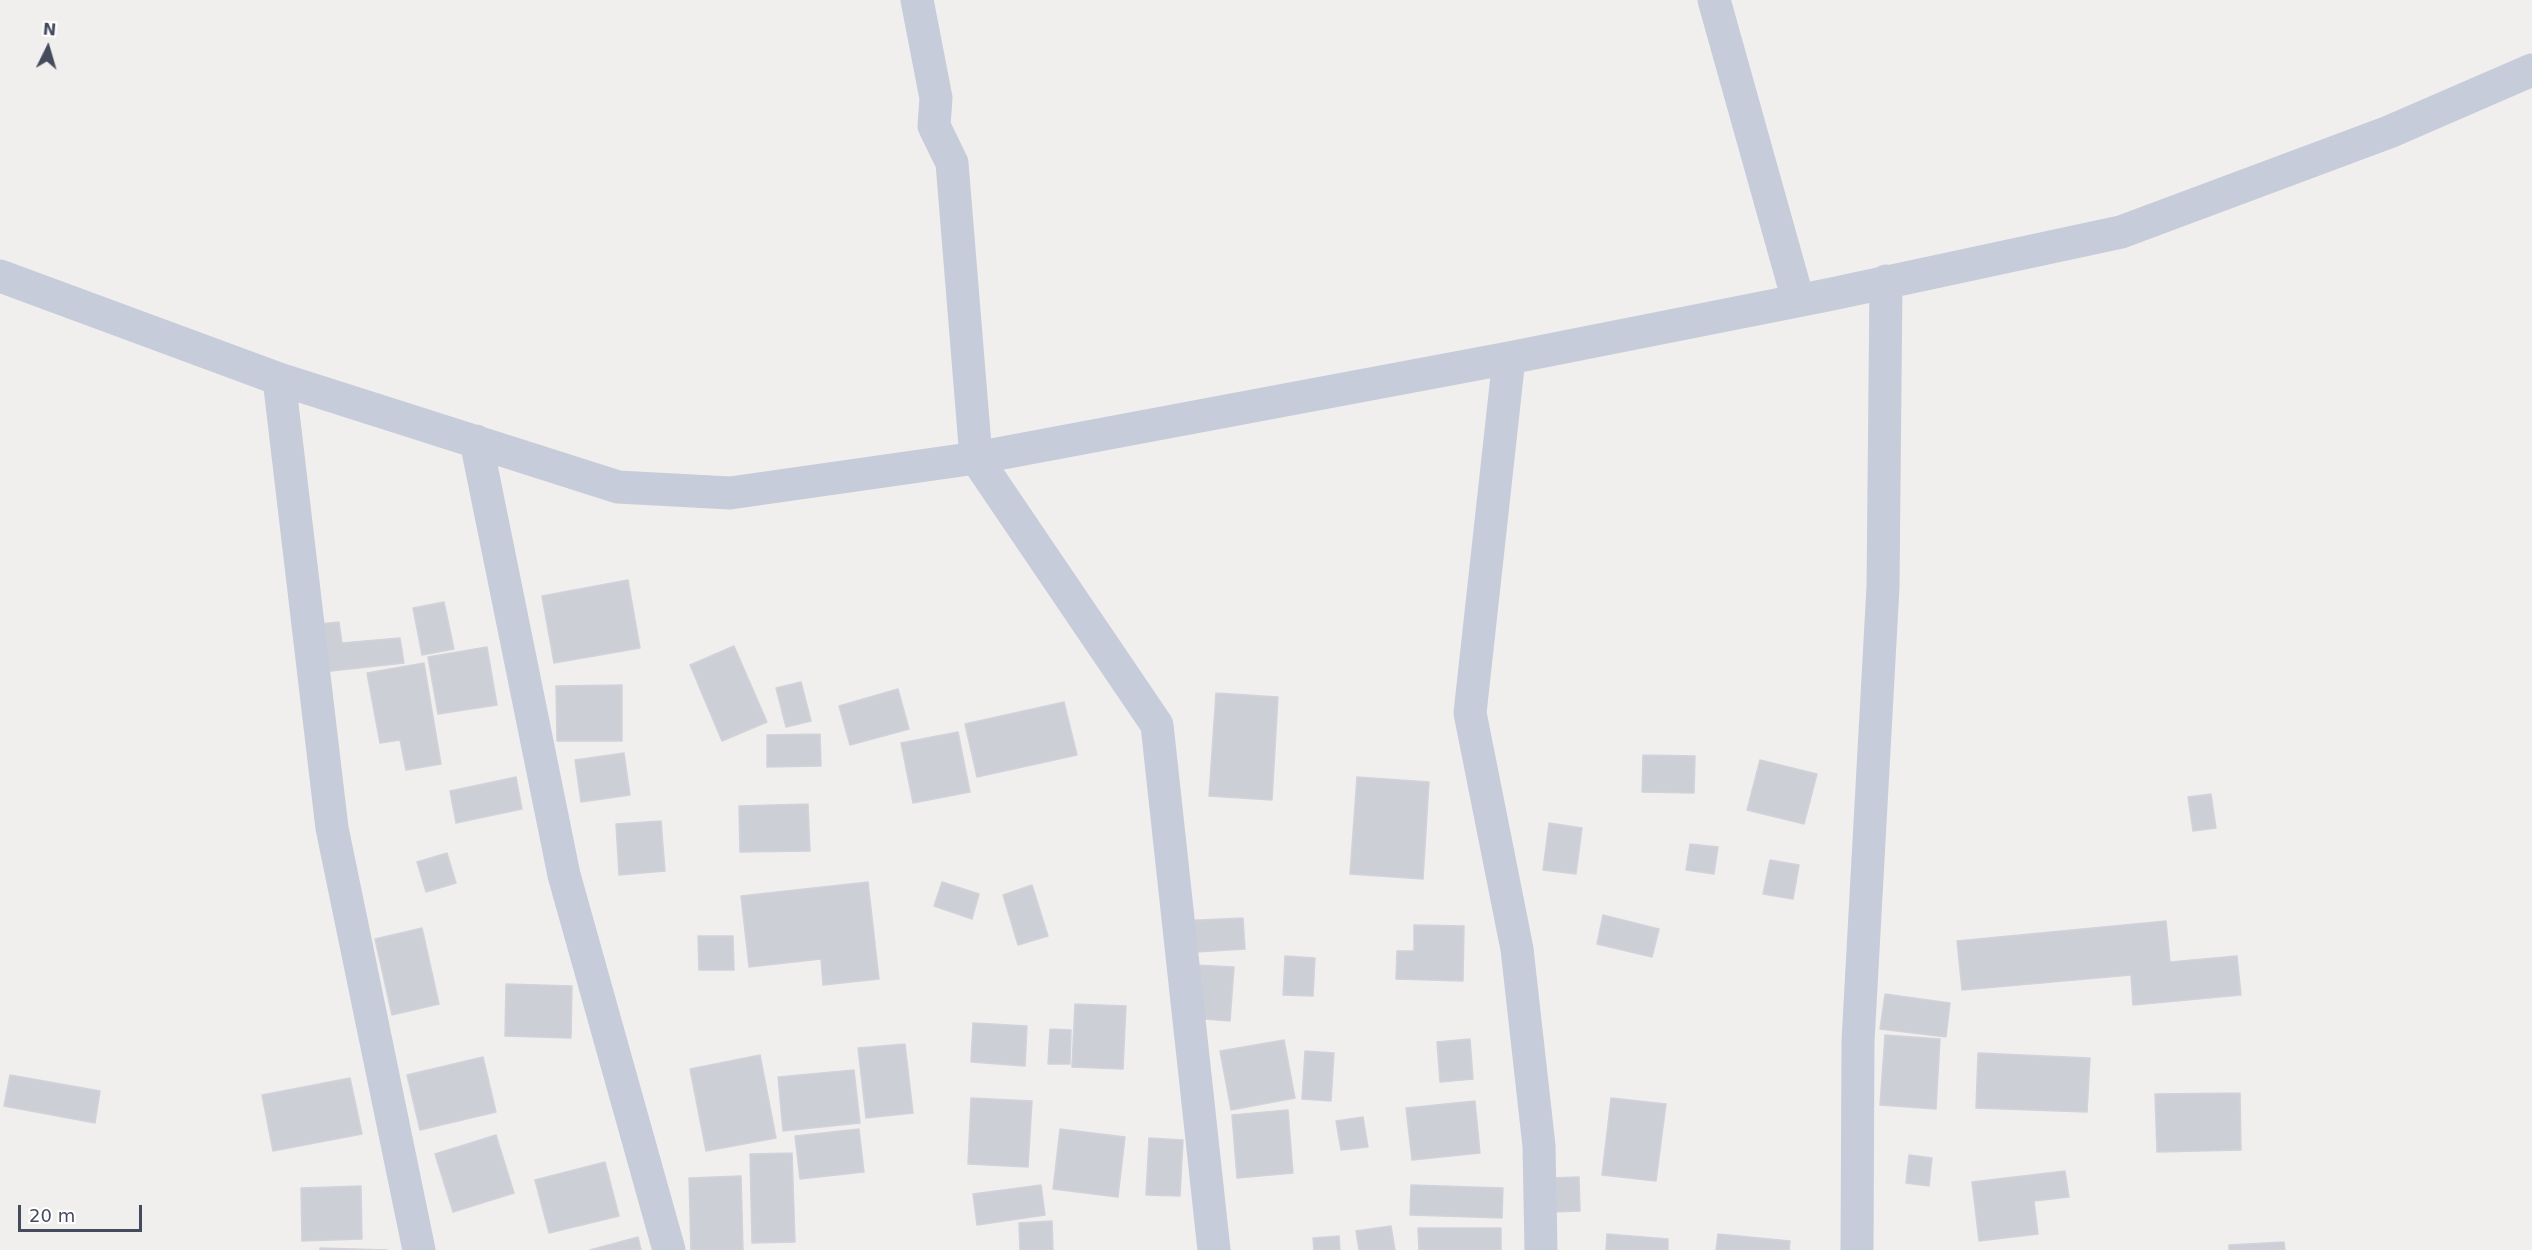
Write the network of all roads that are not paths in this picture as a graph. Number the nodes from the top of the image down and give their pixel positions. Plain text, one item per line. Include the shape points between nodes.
1 (917, 0) edge
2 (1714, 0) edge
3 (2532, 70) edge
4 (0, 276) edge
5 (1886, 281) junction
6 (1798, 300) junction
7 (1509, 358) junction
8 (279, 379) junction
9 (476, 441) junction
10 (976, 458) junction
11 (419, 1250) edge
12 (669, 1250) edge
13 (1214, 1250) edge
14 (1541, 1250) edge
15 (1857, 1250) edge

1 - 10 street via 936,98 934,126 952,163
2 - 6 street
3 - 5 street via 2389,132 2121,232
4 - 8 street
5 - 6 street
5 - 15 street via 1883,587 1858,1041
6 - 7 street
7 - 10 street
7 - 14 street via 1470,713 1517,949 1539,1146
8 - 9 street
8 - 11 street via 332,828
9 - 10 street via 618,487 730,493
9 - 12 street via 564,876
10 - 13 street via 1157,725

